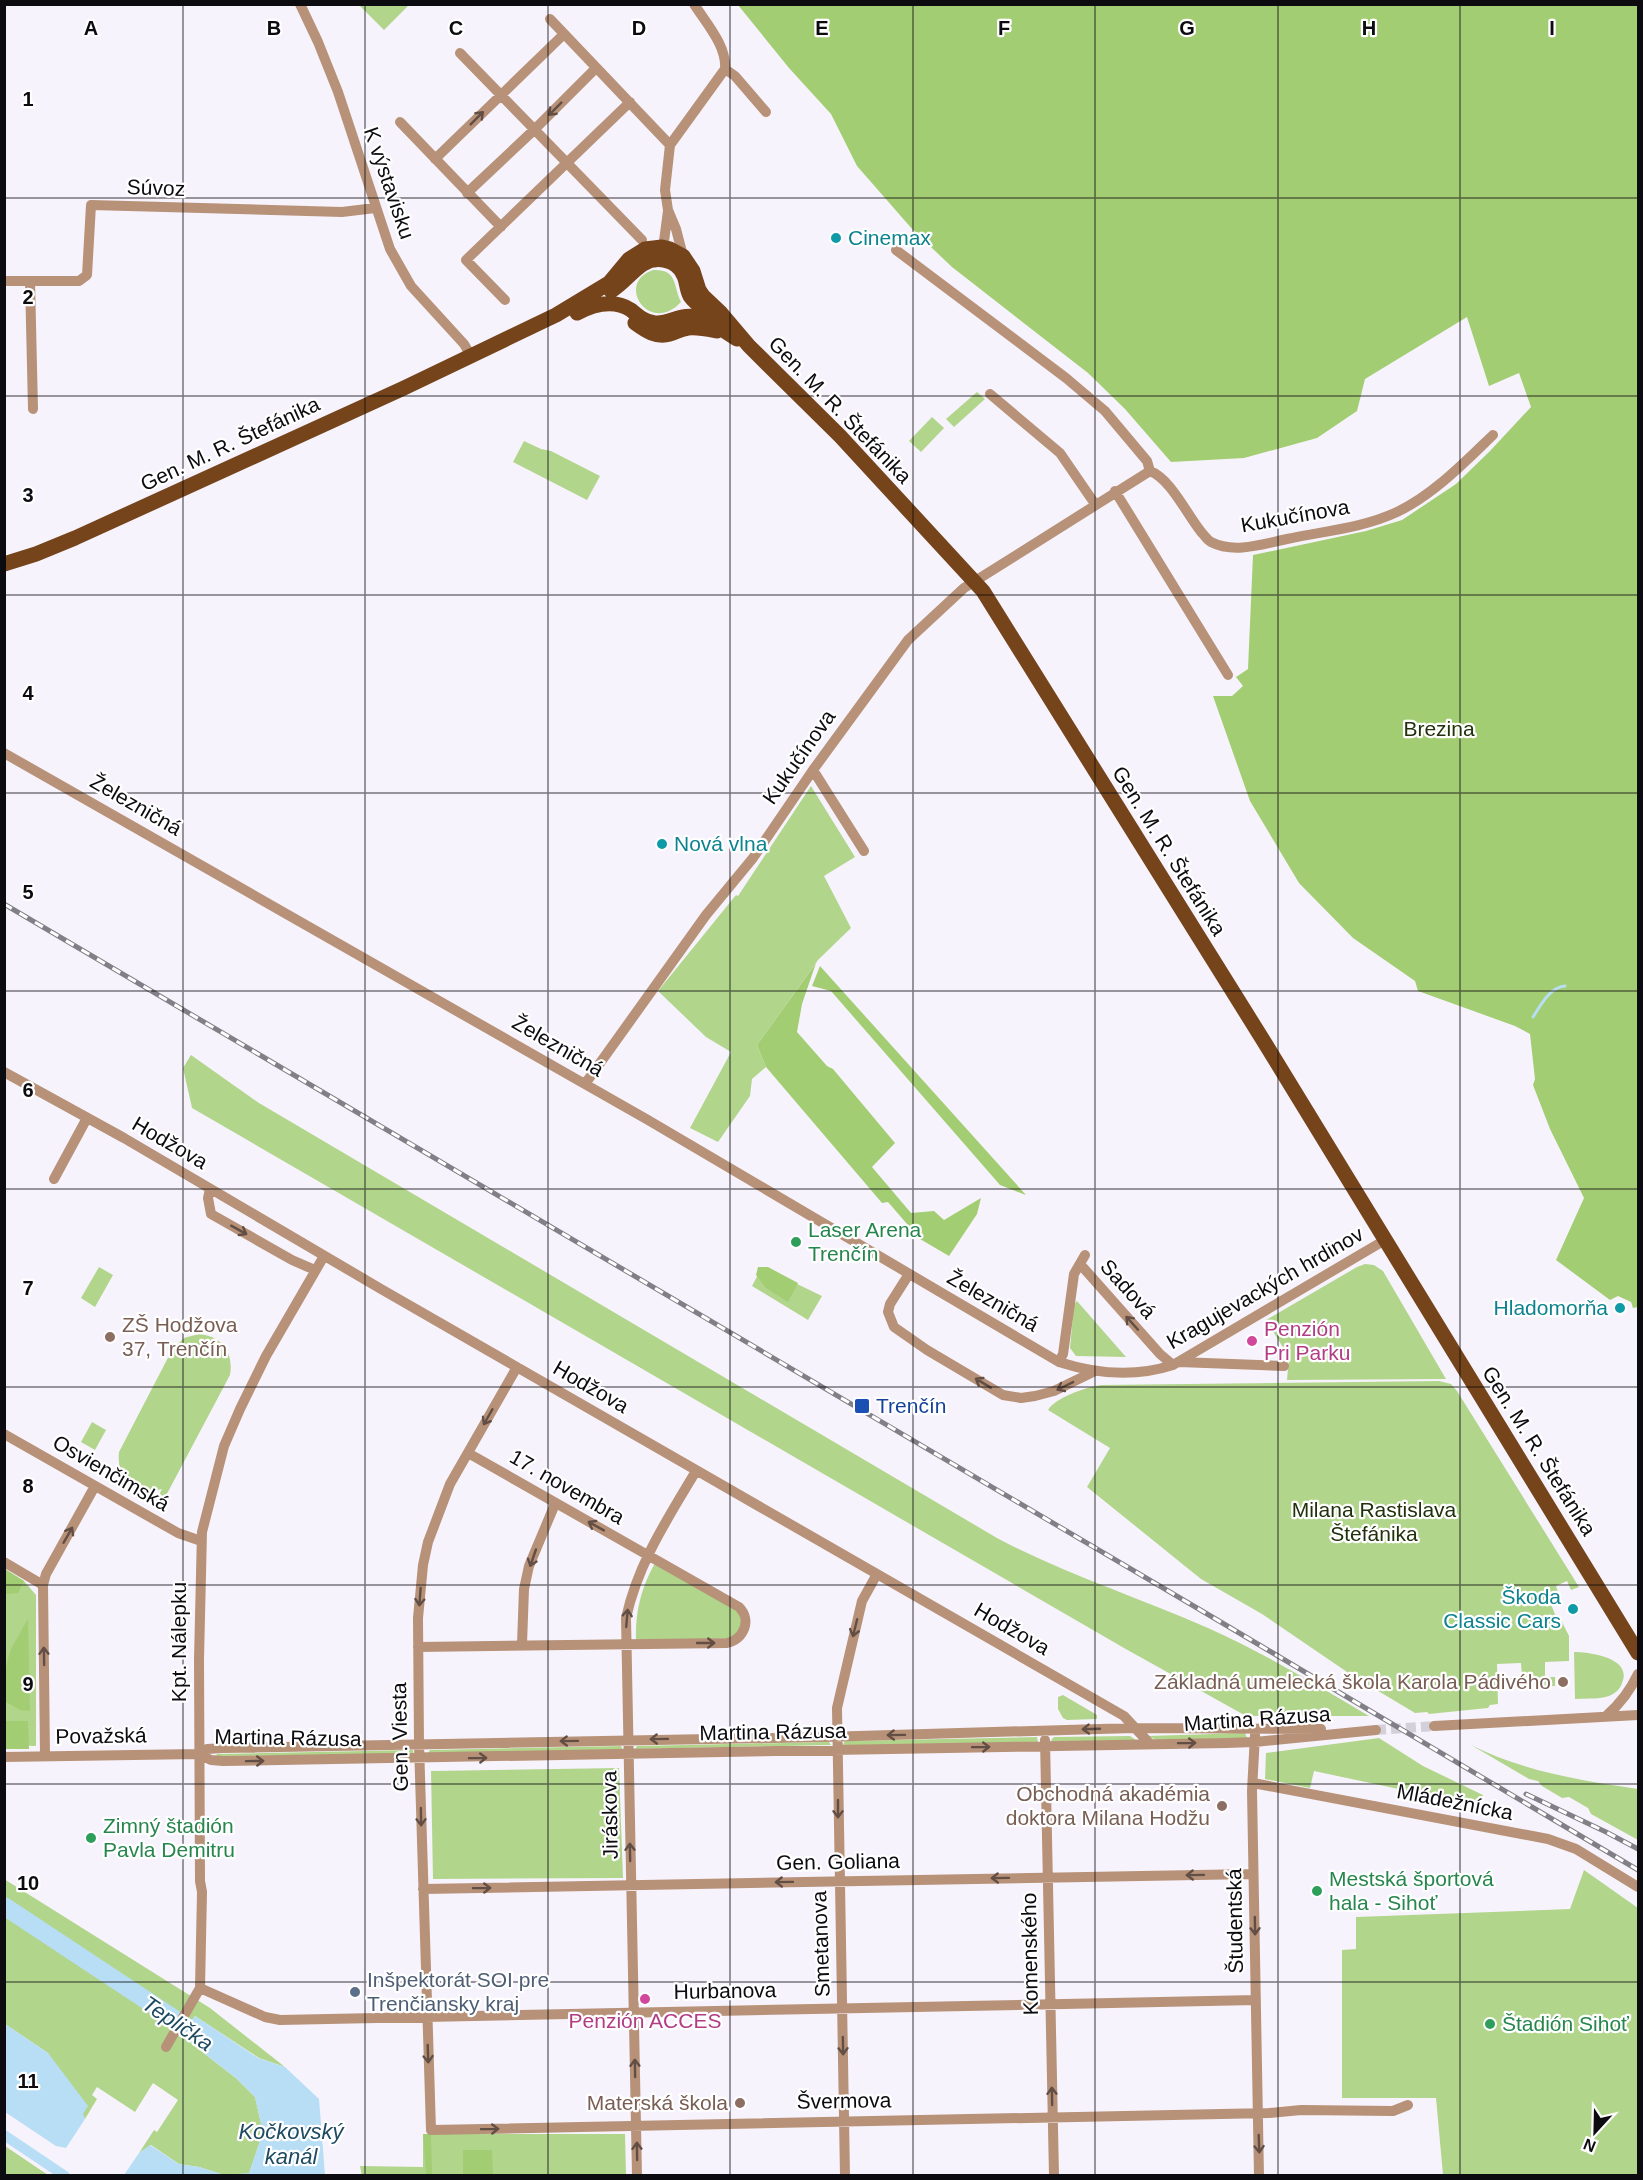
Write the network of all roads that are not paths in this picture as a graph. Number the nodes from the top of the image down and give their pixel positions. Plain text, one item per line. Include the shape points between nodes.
1 (300, 4) edge
2 (694, 4) edge
3 (550, 19) dead end
4 (564, 35) junction
5 (460, 53) dead end
6 (596, 68) junction
7 (725, 69) junction
8 (502, 94) junction
9 (630, 102) junction
10 (766, 112) dead end
11 (400, 122) dead end
12 (535, 129) junction
13 (670, 145) junction
14 (435, 159) junction
15 (567, 163) junction
16 (468, 193) junction
17 (375, 208) junction
18 (668, 210) junction
19 (501, 227) junction
20 (652, 248) junction
21 (896, 250) dead end
22 (683, 256) junction
23 (631, 275) junction
24 (695, 280) junction
25 (4, 281) edge
26 (30, 281) junction
27 (692, 299) junction
28 (505, 300) dead end
29 (578, 307) junction
30 (632, 312) junction
31 (683, 317) junction
32 (730, 331) junction
33 (647, 332) junction
34 (471, 356) junction
35 (990, 394) dead end
36 (33, 410) dead end
37 (1493, 435) dead end
38 (1150, 471) junction
39 (1115, 491) junction
40 (1095, 504) junction
41 (4, 564) edge
42 (974, 581) junction
43 (1228, 675) dead end
44 (4, 753) edge
45 (813, 770) junction
46 (864, 851) dead end
47 (4, 1072) edge
48 (585, 1084) junction
49 (87, 1118) junction
50 (54, 1179) dead end
51 (210, 1189) junction
52 (1385, 1240) junction
53 (324, 1256) junction
54 (315, 1270) junction
55 (909, 1274) junction
56 (1059, 1362) junction
57 (1176, 1364) junction
58 (517, 1366) junction
59 (1284, 1366) dead end
60 (1093, 1371) junction
61 (4, 1434) edge
62 (468, 1453) junction
63 (696, 1471) junction
64 (95, 1486) junction
65 (555, 1504) junction
66 (201, 1541) junction
67 (647, 1555) junction
68 (4, 1562) edge
69 (877, 1574) junction
70 (43, 1585) junction
71 (522, 1644) junction
72 (627, 1644) junction
73 (418, 1647) junction
74 (1638, 1653) edge
75 (1638, 1674) edge
76 (1607, 1715) junction
77 (1638, 1715) edge
78 (1434, 1726) tunnel mouth
79 (1133, 1728) junction
80 (1254, 1728) junction
81 (1044, 1731) junction
82 (837, 1736) junction
83 (628, 1740) junction
84 (1255, 1742) junction
85 (419, 1744) junction
86 (1150, 1744) junction
87 (1045, 1746) junction
88 (838, 1750) junction
89 (198, 1754) junction
90 (628, 1754) junction
91 (45, 1756) junction
92 (4, 1757) edge
93 (420, 1758) junction
94 (1253, 1784) junction
95 (1253, 1874) junction
96 (1048, 1877) junction
97 (839, 1881) junction
98 (631, 1885) junction
99 (1638, 1887) edge
100 (423, 1889) junction
101 (200, 1988) junction
102 (1256, 2000) junction
103 (1051, 2004) junction
104 (843, 2008) junction
105 (634, 2013) junction
106 (427, 2016) junction
107 (166, 2048) dead end
108 (1408, 2105) dead end
109 (1258, 2112) junction
110 (1053, 2117) junction
111 (844, 2121) junction
112 (637, 2126) junction
113 (431, 2130) joint
114 (638, 2175) edge
115 (845, 2175) edge
116 (1054, 2175) edge
117 (1259, 2175) edge

1 - 17 street, K výstavisku via 335,84
2 - 7 street via 723,51
3 - 4 street
4 - 6 street
4 - 8 street
5 - 8 street
6 - 9 street
6 -> 12 street
7 - 10 street
7 - 13 street
8 - 12 street
14 -> 8 street
9 - 13 street
9 - 15 street
11 - 14 street
12 - 15 street
12 - 16 street
13 - 18 street via 665,190
14 - 16 street
15 - 19 street
15 - 20 street
16 - 19 street
17 - 26 street, Súvoz via 342,212 91,205 87,274 79,282
17 - 34 street, K výstavisku via 404,275
18 - 20 street via 664,230
18 - 22 street
19 - 28 street via 466,260
20 - 22 main road via 670,249
20 - 23 main road, Gen. M. R. Štefánika via 645,263
20 - 27 main road via 683,273
20 - 29 main road, Gen. M. R. Štefánika via 636,253 609,284
21 - 38 street via 1105,411 1147,461
22 - 24 main road, Gen. M. R. Štefánika
23 - 29 main road, Gen. M. R. Štefánika via 610,292
23 - 30 main road via 627,293
24 - 27 main road
24 - 32 main road, Gen. M. R. Štefánika
25 - 26 street, Súvoz
26 - 36 street
27 - 31 main road
27 - 32 main road, Gen. M. R. Štefánika
29 - 30 main road, Gen. M. R. Štefánika via 604,304 624,306
29 - 33 main road via 623,315
29 - 34 main road, Gen. M. R. Štefánika
30 - 31 main road, Gen. M. R. Štefánika via 655,323
30 - 33 main road
31 - 32 main road, Gen. M. R. Štefánika via 700,318
32 - 33 main road via 687,328 659,336
32 - 42 main road, Gen. M. R. Štefánika via 840,436
34 - 41 main road, Gen. M. R. Štefánika via 75,538
35 - 40 street via 1059,453
37 - 38 street, Kukučínova via 1449,478 1399,511 1359,525 1248,547 1228,548 1210,542 1168,484
38 - 39 street, Kukučínova
39 - 40 street, Kukučínova
39 - 43 street
40 - 42 street, Kukučínova
42 - 45 street, Kukučínova via 908,640
42 - 52 main road, Gen. M. R. Štefánika
44 - 48 street, Železničná
45 - 46 street
45 - 48 street, Kukučínova via 753,858 706,915
47 - 49 street, Hodžova
48 - 55 street, Železničná
49 - 50 street
49 - 51 street, Hodžova
51 - 53 street, Hodžova
51 -> 54 street via 211,1214
52 - 57 street, Kragujevackých hrdinov
52 - 74 main road, Gen. M. R. Štefánika
53 - 54 street, Kpt. Nálepku
53 - 58 street, Hodžova
54 - 66 street, Kpt. Nálepku via 266,1356 224,1446
55 - 56 street, Železničná
60 -> 55 street via 1054,1391 1021,1398 1003,1395 894,1327 888,1312 890,1304
57 -> 56 street, Sadová via 1160,1354 1082,1260 1074,1275 1064,1354
56 - 60 street, Železničná
57 - 59 street
57 - 60 street, Kragujevackých hrdinov via 1148,1372
58 -> 62 street, Gen. Viesta
58 - 63 street, Hodžova
61 - 64 street, Osvienčimská
62 - 65 street, 17. novembra
62 -> 73 street, Gen. Viesta via 450,1484 428,1542 420,1588
63 - 67 street, Jiráskova
63 - 69 street, Hodžova
64 - 66 street, Osvienčimská via 178,1533
70 -> 64 street
67 -> 65 street, 17. novembra
65 -> 71 street via 537,1544 524,1589
66 - 89 street, Kpt. Nálepku
72 -> 67 street, Jiráskova via 626,1618
72 -> 67 street, 17. novembra via 727,1643 743,1634 746,1623 739,1607
68 - 70 street
69 - 79 street, Hodžova via 1124,1716
69 -> 82 street, Smetanova via 862,1600 853,1636 837,1707
91 -> 70 street
71 - 72 street, 17. novembra
71 - 73 street, 17. novembra
72 - 83 street, Jiráskova
73 - 85 street, Gen. Viesta
75 - 76 street via 1620,1704
76 - 77 street
76 - 78 street
79 - 80 street, Martina Rázusa
79 -> 81 street, Martina Rázusa
79 - 86 street, Hodžova
80 - 84 street, Študentská
80 - 84 street, Martina Rázusa via 1372,1730
81 -> 82 street, Martina Rázusa
81 - 87 street, Komenského
82 -> 83 street, Martina Rázusa
82 - 88 street, Smetanova
83 -> 85 street, Martina Rázusa
83 - 90 street, Jiráskova
86 -> 84 street, Martina Rázusa
84 - 94 street, Študentská
85 - 89 street, Martina Rázusa via 207,1749
85 - 93 street, Gen. Viesta
86 - 87 street, Martina Rázusa
88 -> 87 street, Martina Rázusa
87 - 96 street, Komenského
88 - 90 street, Martina Rázusa
88 -> 97 street, Smetanova
89 - 91 street, Považská
89 -> 93 street, Martina Rázusa via 223,1761
89 - 101 street, Kpt. Nálepku
93 -> 90 street, Martina Rázusa
98 -> 90 street, Jiráskova
91 - 92 street, Považská
93 -> 100 street, Gen. Viesta
94 - 95 street, Študentská
94 - 99 street, Mládežnícka via 1548,1839 1576,1849
95 -> 96 street, Gen. Goliana
95 -> 102 street, Študentská
96 -> 97 street, Gen. Goliana
96 - 103 street, Komenského
97 -> 98 street, Gen. Goliana
97 - 104 street, Smetanova
100 -> 98 street, Gen. Goliana
98 - 105 street, Jiráskova
100 - 106 street, Gen. Viesta
101 - 106 street, Hurbanova via 280,2020
101 - 107 street, Kpt. Nálepku
102 - 103 street, Hurbanova
102 - 109 street, Študentská
103 - 104 street, Hurbanova
110 -> 103 street, Komenského
104 - 105 street, Hurbanova
104 -> 111 street, Smetanova
105 - 106 street, Hurbanova
112 -> 105 street, Jiráskova
106 -> 113 street, Gen. Viesta
108 - 109 street via 1393,2111
109 - 110 street, Švermova
109 -> 117 street, Študentská
110 - 111 street, Švermova
110 - 116 street, Komenského
111 - 112 street, Švermova
111 - 115 street, Smetanova
113 -> 112 street, Švermova
114 -> 112 street, Jiráskova

